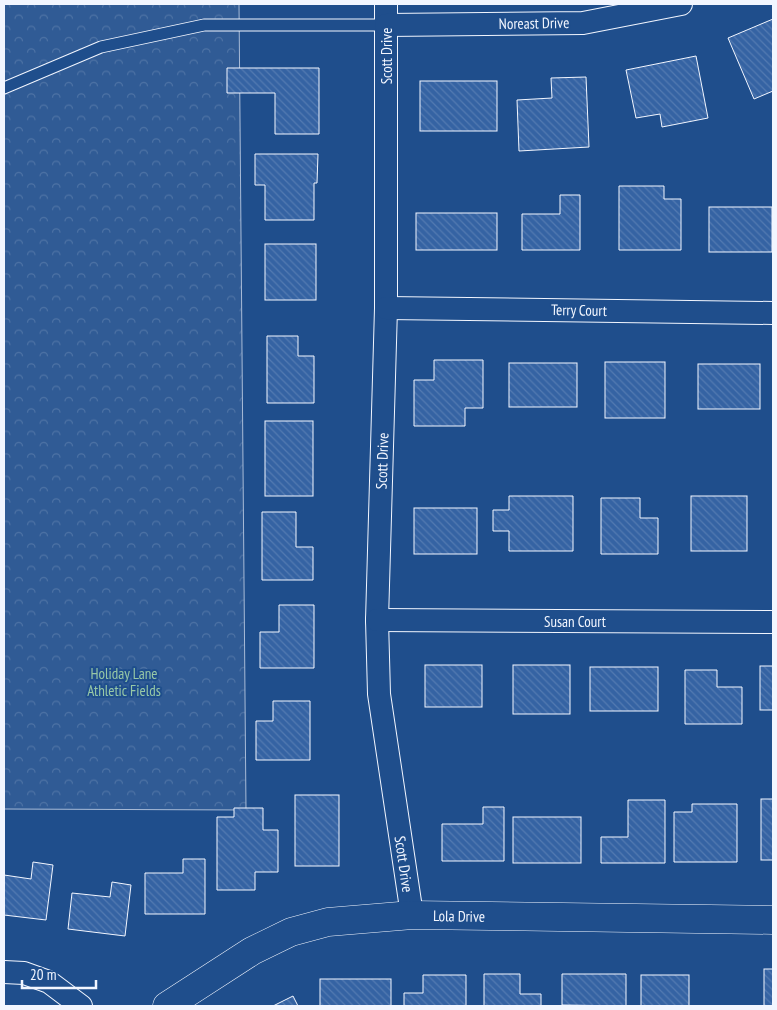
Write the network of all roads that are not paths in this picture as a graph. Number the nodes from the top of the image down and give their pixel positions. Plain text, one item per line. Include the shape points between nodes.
1 (681, 4) edge
2 (386, 14) edge
3 (4, 88) edge
4 (386, 308) junction
5 (773, 313) edge
6 (377, 620) junction
7 (773, 622) edge
8 (412, 915) junction
9 (773, 920) edge
10 (4, 972) edge
11 (176, 1004) edge
12 (81, 1006) edge

1 - 2 street, Noreast Drive via 584,22
2 - 3 lane via 204,24 102,47
2 - 4 street, Scott Drive
4 - 5 street, Terry Court
4 - 6 street, Scott Drive
6 - 7 street, Susan Court
6 - 8 street, Scott Drive via 379,694
8 - 9 street, Lola Drive
8 - 11 street, Lola Drive via 328,922 291,932 252,951
10 - 12 street via 24,973 49,982

